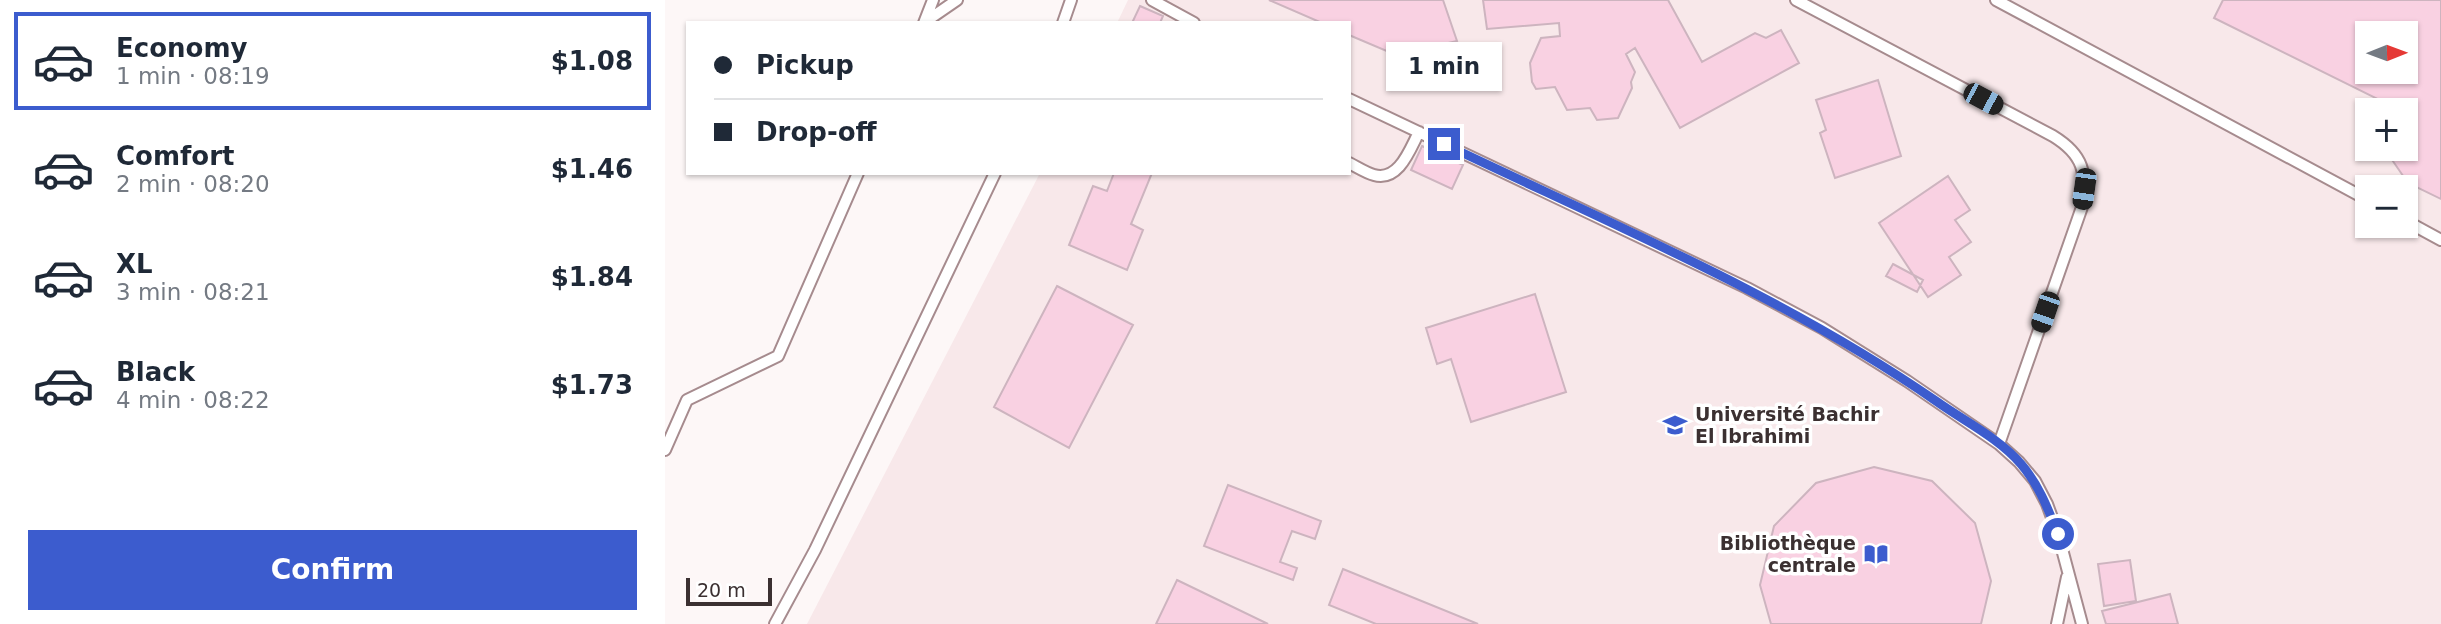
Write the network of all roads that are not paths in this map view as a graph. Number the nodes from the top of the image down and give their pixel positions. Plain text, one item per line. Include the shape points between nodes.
1 (933, 0) edge
2 (957, 0) edge
3 (1071, 0) edge
4 (1152, 0) edge
5 (1796, 0) edge
6 (1996, 0) edge
7 (925, 21) edge
8 (926, 21) edge
9 (1064, 21) edge
10 (1191, 21) edge
11 (1351, 100) edge
12 (1419, 132) junction
13 (1351, 164) edge
14 (858, 175) edge
15 (994, 175) edge
16 (2355, 193) edge
17 (2418, 228) edge
18 (2441, 240) edge
19 (1999, 444) junction
20 (665, 450) edge
21 (2067, 574) junction
22 (775, 624) edge
23 (2057, 624) edge
24 (2082, 624) edge

1 - 7 lane
2 - 8 lane
3 - 9 lane
4 - 10 lane
5 - 19 lane via 2053,136 2077,156 2083,172 2082,207
6 - 16 lane
11 - 12 lane
12 - 13 lane via 1395,172 1375,176
12 - 19 lane via 1822,328
14 - 20 lane via 778,356 687,400
15 - 22 lane via 815,550
17 - 18 lane
19 - 21 lane via 2035,481 2058,534
21 - 23 lane
21 - 24 lane

